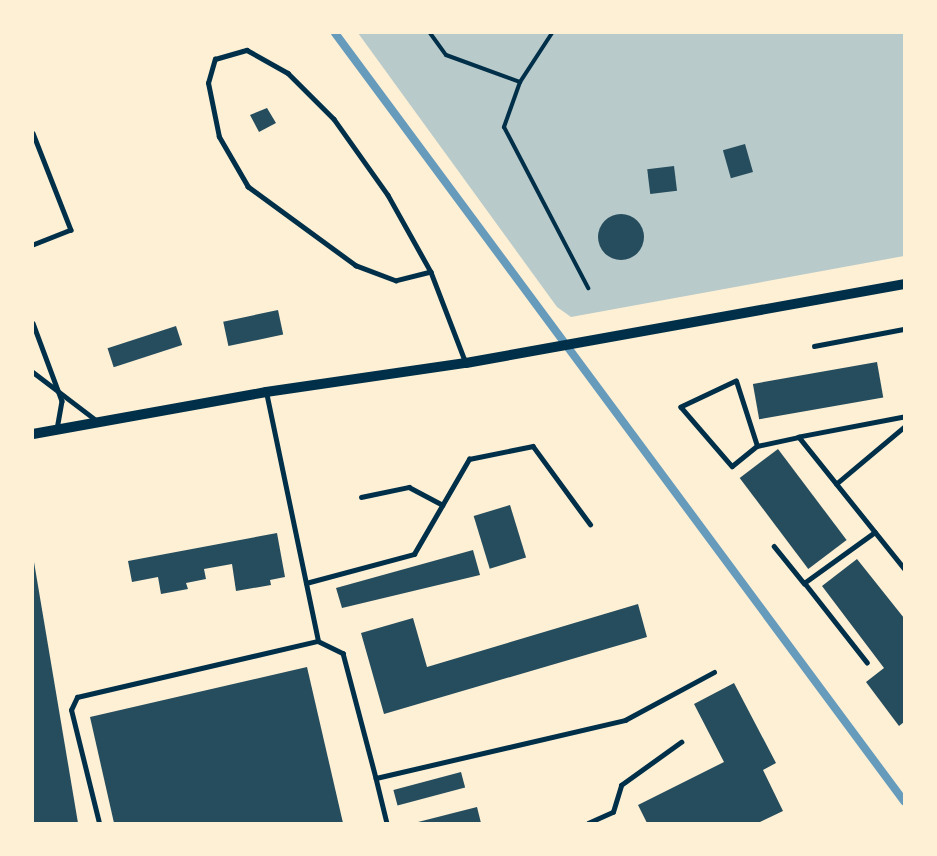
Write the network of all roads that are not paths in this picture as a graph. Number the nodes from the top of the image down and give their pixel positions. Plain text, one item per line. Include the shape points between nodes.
1 (33, 133) edge
2 (33, 245) edge
3 (431, 272) junction
4 (904, 284) edge
5 (33, 324) edge
6 (904, 329) edge
7 (814, 346) dead end
8 (466, 363) junction
9 (33, 372) edge
10 (60, 392) junction
11 (266, 392) junction
12 (904, 417) edge
13 (98, 422) junction
14 (904, 427) edge
15 (57, 429) junction
16 (33, 434) edge
17 (799, 437) junction
18 (757, 446) junction
19 (836, 484) junction
20 (361, 497) dead end
21 (442, 505) junction
22 (590, 524) dead end
23 (875, 532) junction
24 (774, 546) dead end
25 (904, 568) edge
26 (306, 583) junction
27 (804, 584) junction
28 (318, 641) junction
29 (867, 663) dead end
30 (714, 672) dead end
31 (681, 742) dead end
32 (376, 778) junction
33 (99, 823) edge
34 (387, 823) edge
35 (588, 823) edge

1 - 2 lane via 71,230
3 - 3 lane via 388,195 334,119 288,74 247,50 215,59 208,83 219,137 248,187 356,267 396,281
3 - 8 lane
4 - 8 street
5 - 10 lane
6 - 7 lane
8 - 11 street
9 - 10 lane
10 - 13 lane
10 - 15 lane via 63,412
11 - 13 street
11 - 26 lane
12 - 17 lane
13 - 15 street
14 - 19 lane
15 - 16 street
17 - 18 lane
17 - 19 lane
18 - 18 lane via 732,466 681,407 736,381
19 - 23 lane
20 - 21 lane via 409,487
21 - 22 lane via 469,459 533,446
21 - 26 lane via 414,554
23 - 25 lane
23 - 27 lane
24 - 27 lane
26 - 28 lane
27 - 29 lane
28 - 32 lane via 343,652
28 - 33 lane via 77,697 71,710
30 - 32 lane via 625,720
31 - 35 lane via 621,785 612,812
32 - 34 lane

